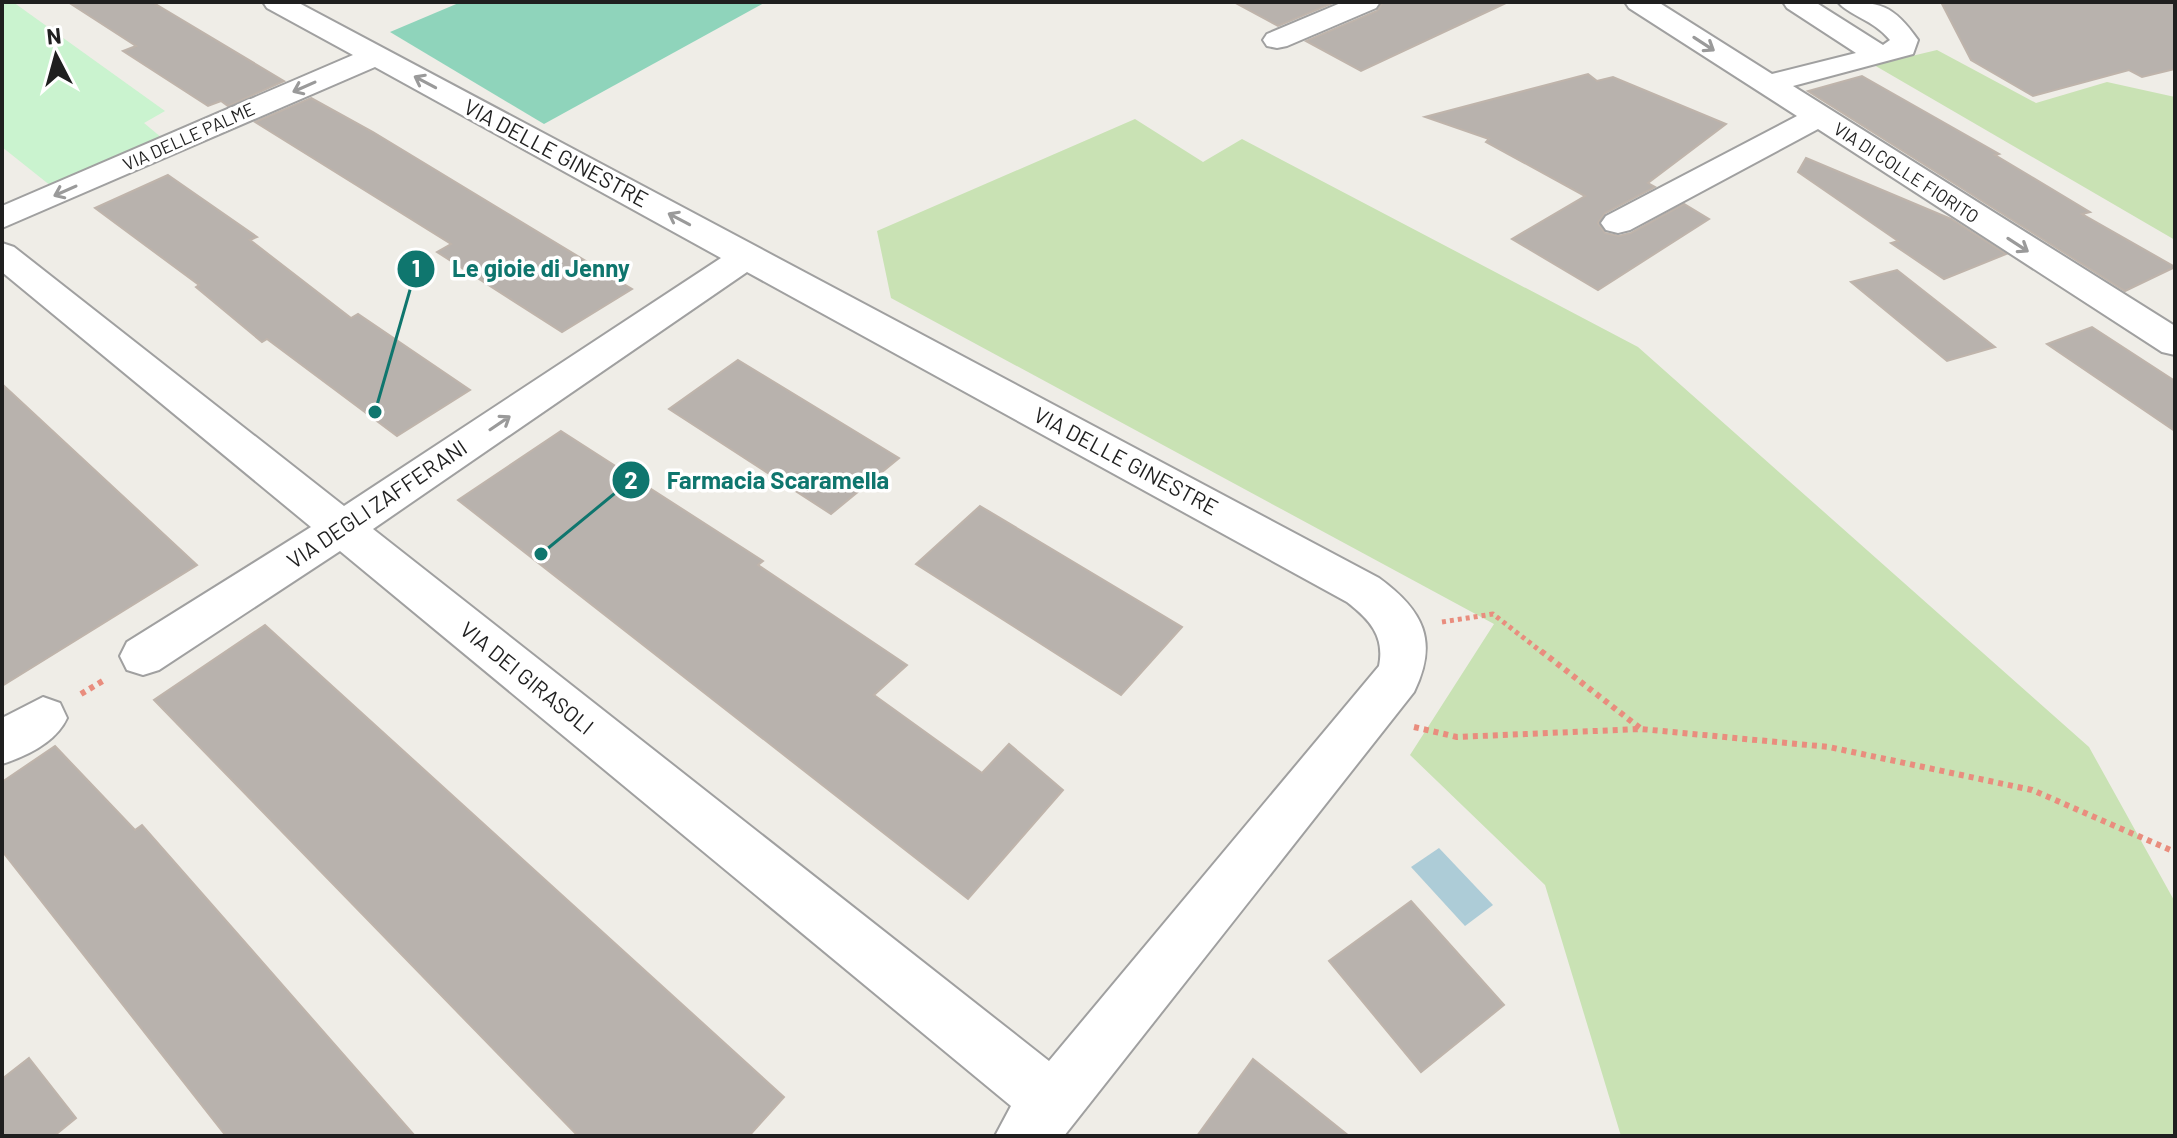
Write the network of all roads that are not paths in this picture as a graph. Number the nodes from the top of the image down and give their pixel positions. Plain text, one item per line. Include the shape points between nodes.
1 (277, 2) edge
2 (1366, 2) edge
3 (1639, 2) edge
4 (1797, 2) edge
5 (1852, 2) edge
6 (1277, 40) dead end
7 (375, 56) junction
8 (1880, 56) junction
9 (1767, 84) junction
10 (1818, 117) junction
11 (2, 218) edge
12 (1618, 223) dead end
13 (2, 254) edge
14 (747, 256) junction
15 (2175, 343) edge
16 (342, 529) junction
17 (143, 656) road end
18 (43, 718) road end
19 (2, 743) edge
20 (1039, 1119) edge

1 - 7 street, VIA DELLE GINESTRE
2 - 6 street
3 -> 9 street, VIA DI COLLE FIORITO
4 - 8 street
5 - 8 street via 1887,18 1903,36 1903,48
7 -> 11 street, VIA DELLE PALME
14 -> 7 street, VIA DELLE GINESTRE
8 - 9 street
9 - 10 street, VIA DI COLLE FIORITO
10 - 12 street
10 -> 15 street, VIA DI COLLE FIORITO
13 - 16 street, VIA DEI GIRASOLI
16 -> 14 street, VIA DEGLI ZAFFERANI
14 - 20 street, VIA DELLE GINESTRE via 1363,590 1400,628 1404,666
16 - 17 street, VIA DEGLI ZAFFERANI
16 - 20 street, VIA DEI GIRASOLI
18 - 19 street

